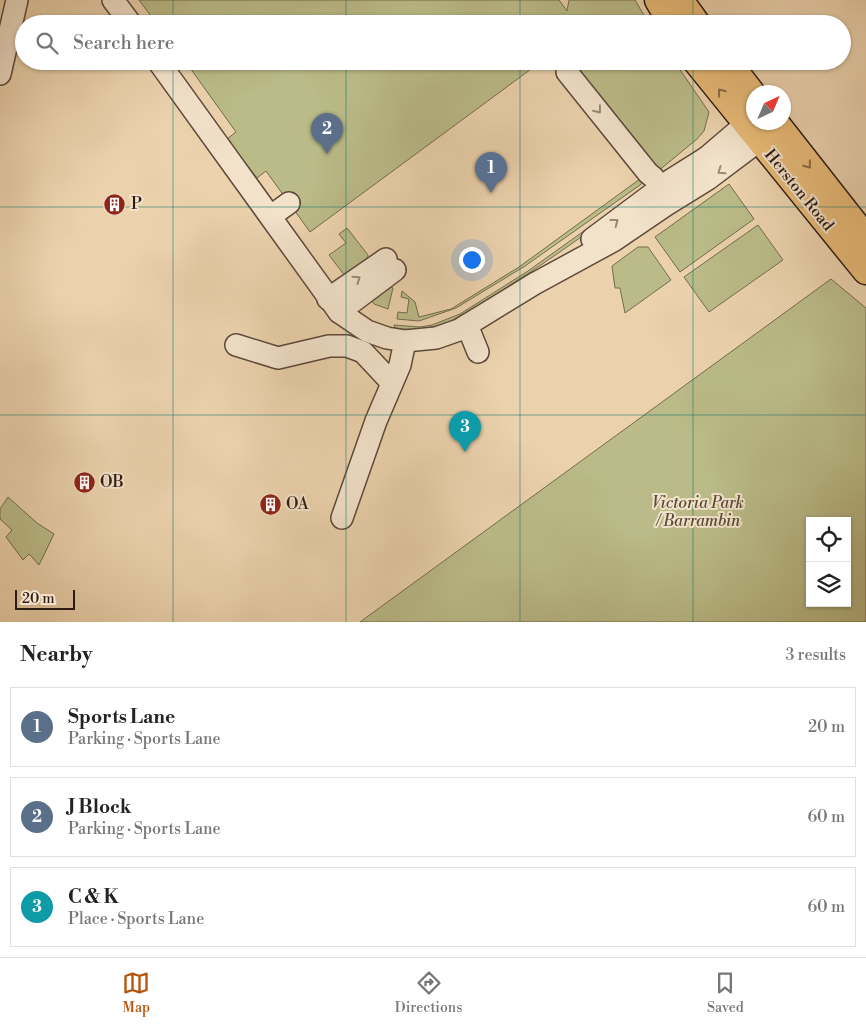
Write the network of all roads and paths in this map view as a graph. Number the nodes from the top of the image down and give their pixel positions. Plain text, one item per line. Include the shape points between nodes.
1 (17, 0) edge
2 (113, 0) edge
3 (658, 0) edge
4 (680, 0) edge
5 (124, 15) edge
6 (667, 15) edge
7 (691, 15) edge
8 (165, 70) edge
9 (705, 70) edge
10 (734, 70) edge
11 (568, 72) dead end
12 (0, 74) edge
13 (746, 86) edge
14 (746, 110) edge
15 (755, 130) edge
16 (758, 130) edge
17 (765, 130) edge
18 (766, 130) edge
19 (706, 158) junction
20 (654, 178) dead end
21 (289, 203) dead end
22 (666, 205) junction
23 (271, 216) junction
24 (866, 238) edge
25 (390, 265) dead end
26 (866, 271) edge
27 (534, 284) junction
28 (334, 305) junction
29 (467, 325) junction
30 (405, 341) junction
31 (236, 345) dead end
32 (478, 352) dead end
33 (392, 383) junction
34 (342, 518) dead end

1 - 12 street
2 - 5 street
3 - 6 main road
4 - 7 main road
8 - 23 street
14 -> 9 main road, Herston Road
10 - 13 main road
11 -> 20 street
15 - 19 street
16 -> 22 street via 708,180
17 - 26 main road, Herston Road
18 -> 24 main road, Herston Road
19 - 22 street
27 -> 19 street via 671,180
21 - 23 street
22 - 27 street via 613,241
23 - 28 street
25 - 28 street
27 - 29 street
28 - 30 street via 367,331
29 - 30 street via 436,338
29 - 32 street
30 - 33 street
31 - 33 street via 278,358 329,346 347,346 363,352
33 - 34 street

